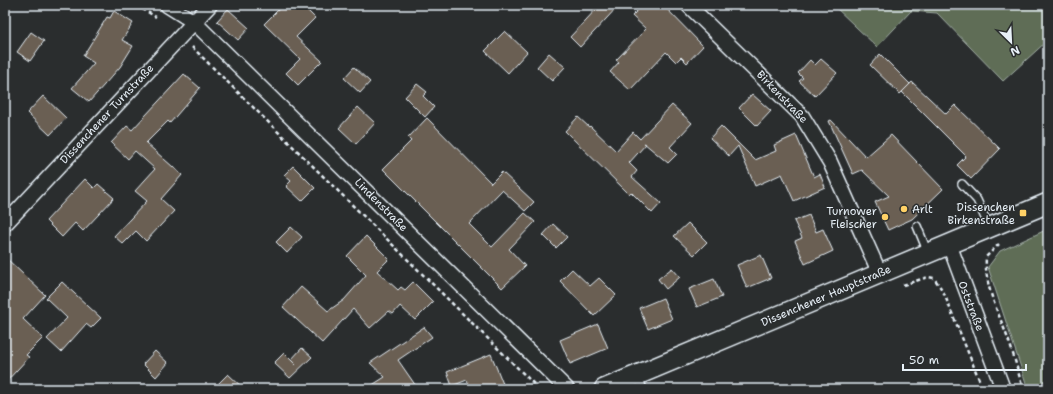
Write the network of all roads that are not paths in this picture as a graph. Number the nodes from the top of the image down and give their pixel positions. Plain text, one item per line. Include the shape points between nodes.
1 (167, 5) edge
2 (210, 5) edge
3 (688, 5) edge
4 (194, 22) junction
5 (962, 184) dead end
6 (1048, 203) edge
7 (5, 224) edge
8 (917, 226) dead end
9 (989, 227) junction
10 (949, 244) junction
11 (928, 253) junction
12 (880, 274) junction
13 (640, 382) edge
14 (567, 389) edge
15 (604, 389) edge
16 (1003, 389) edge

1 - 4 street, Lindenstraße
2 - 4 street, Dissenchener Turnstraße
3 - 12 street, Birkenstraße via 802,116 830,162
4 - 7 street, Dissenchener Turnstraße
4 - 14 street, Lindenstraße
5 - 9 lane via 977,200
6 - 9 main road, Dissenchener Hauptstraße
8 - 11 lane
9 - 10 main road, Dissenchener Hauptstraße
10 - 11 main road, Dissenchener Hauptstraße
10 - 16 street, Oststraße
11 - 12 main road, Dissenchener Hauptstraße
12 - 13 main road, Dissenchener Hauptstraße
13 - 15 main road, Dissenchener Hauptstraße

